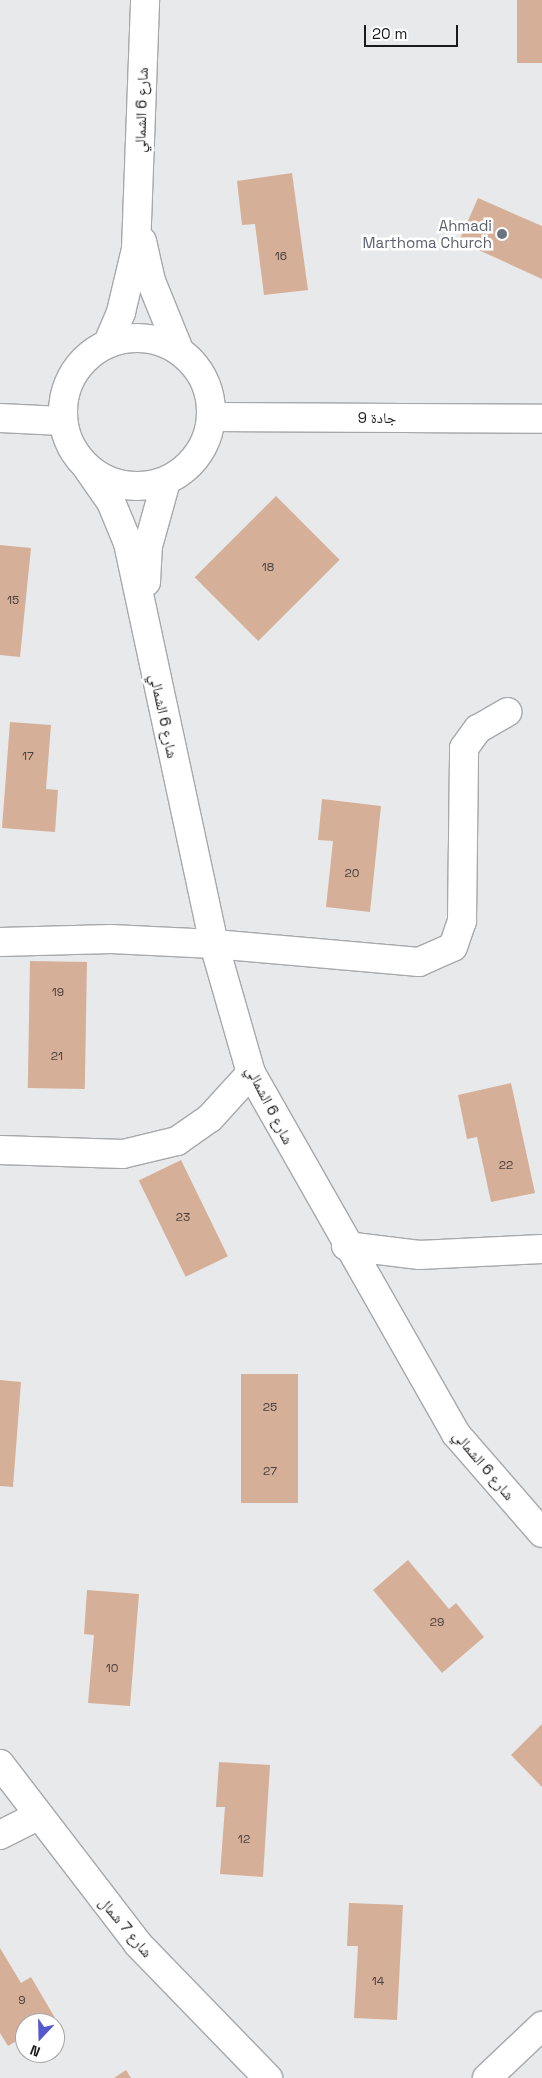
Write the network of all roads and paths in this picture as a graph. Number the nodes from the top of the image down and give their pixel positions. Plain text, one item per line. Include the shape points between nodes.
1 (144, 0) edge
2 (138, 220) junction
3 (108, 343) junction
4 (179, 350) junction
5 (212, 417) junction
6 (0, 418) edge
7 (542, 419) edge
8 (62, 421) junction
9 (88, 469) junction
10 (166, 481) junction
11 (143, 613) junction
12 (507, 712) dead end
13 (0, 942) edge
14 (214, 944) junction
15 (251, 1073) junction
16 (0, 1150) edge
17 (346, 1246) junction
18 (542, 1249) edge
19 (542, 1533) edge
20 (0, 1764) edge
21 (36, 1816) junction
22 (0, 1835) edge
23 (542, 2026) edge
24 (268, 2078) edge
25 (486, 2078) edge

1 - 2 street, شارع 6 الشمالي
2 - 3 street, شارع 6 الشمالي via 131,279
2 - 4 street, شارع 6 الشمالي via 151,281
3 - 4 street via 131,338 155,340
3 - 8 street via 87,356 72,375 63,397
4 - 5 street via 198,368 209,391
5 - 7 street, جادة 9
5 - 10 street via 206,444 190,466
6 - 8 street
8 - 9 street via 70,447
9 - 10 street via 112,483 139,488
9 - 11 street, شارع 6 الشمالي via 120,520
10 - 11 street, شارع 6 الشمالي via 148,546
11 - 14 street, شارع 6 الشمالي
12 - 14 street via 478,729 464,748 462,921 453,947 419,962
13 - 14 street via 111,939
14 - 15 street, شارع 6 الشمالي
15 - 16 street via 210,1118 177,1141 124,1154
15 - 17 street, شارع 6 الشمالي
17 - 18 street via 419,1255
17 - 19 street, شارع 6 الشمالي via 456,1434
20 - 21 street, شارع 7 شمال
21 - 22 street
21 - 24 street, شارع 7 شمال via 138,1944
23 - 25 street

